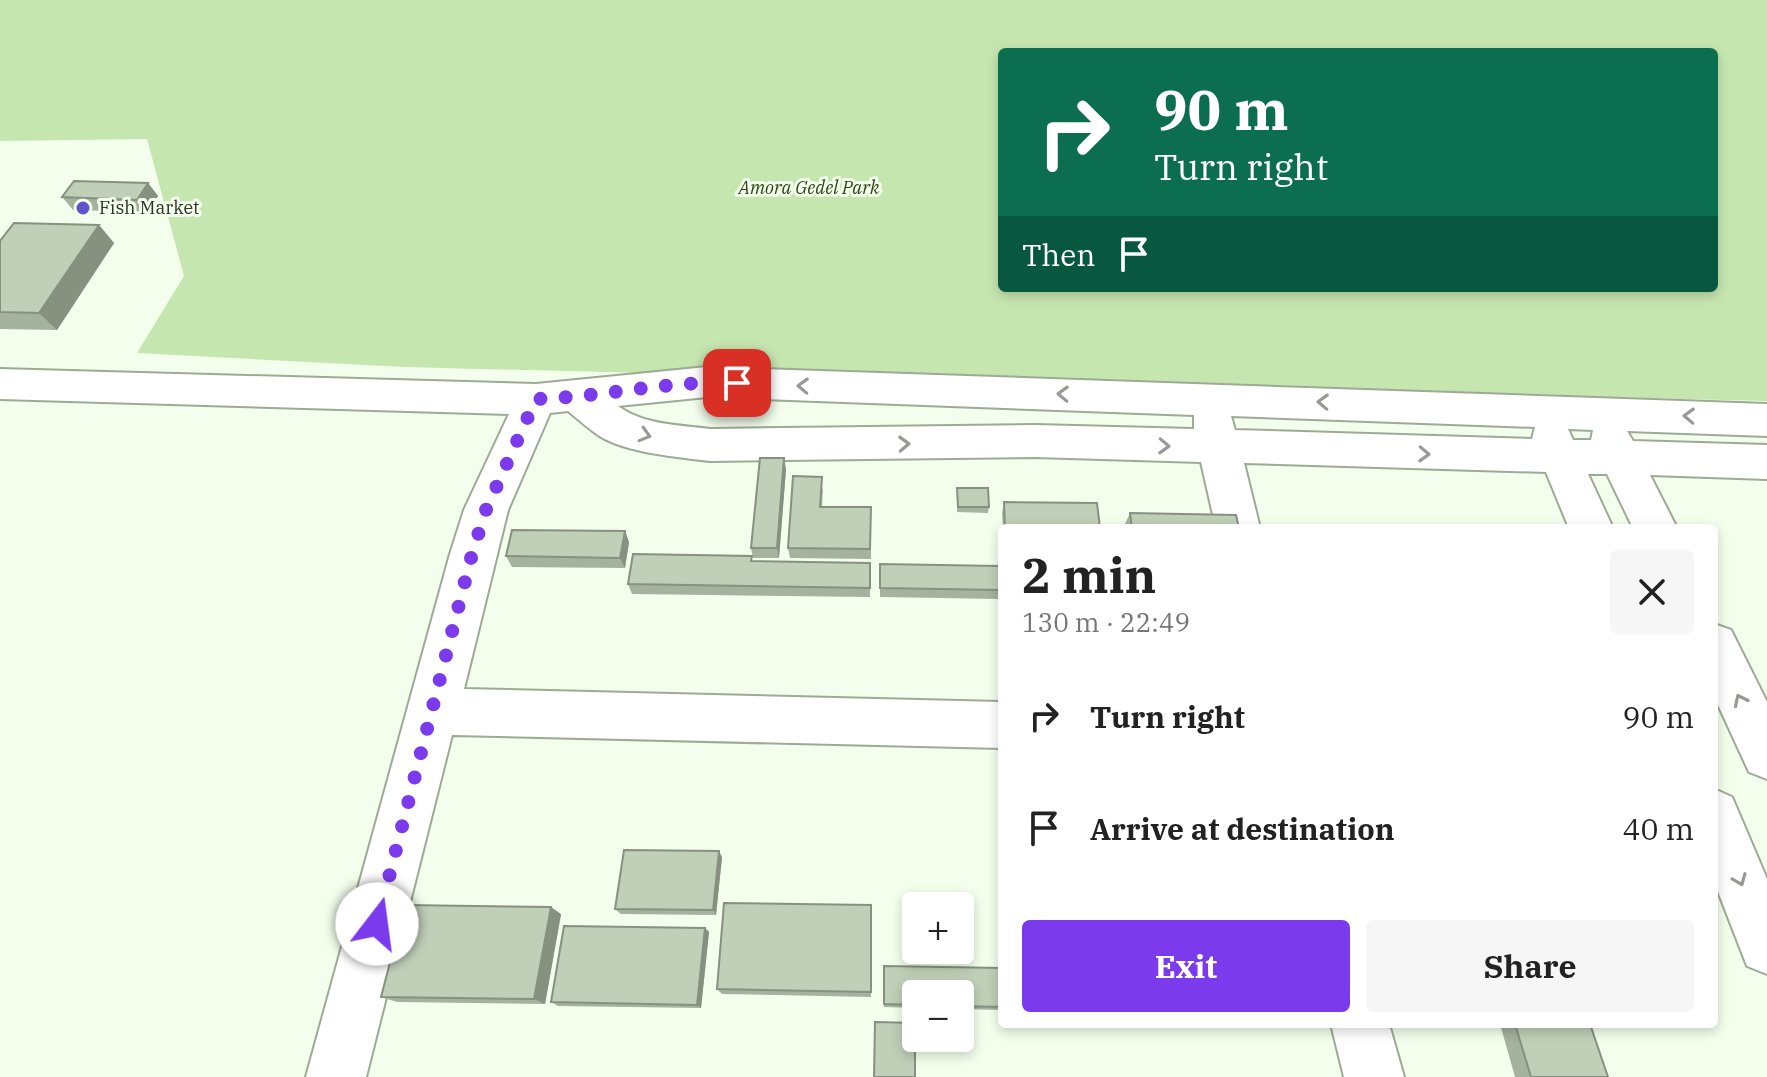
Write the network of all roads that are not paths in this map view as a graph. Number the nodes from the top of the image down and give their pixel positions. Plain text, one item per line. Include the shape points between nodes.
1 (0, 384) edge
2 (557, 398) junction
3 (1207, 398) junction
4 (1541, 412) junction
5 (1598, 413) junction
6 (1767, 420) edge
7 (1219, 448) junction
8 (1560, 458) junction
9 (1620, 459) junction
10 (1767, 462) edge
11 (1237, 524) edge
12 (1589, 524) edge
13 (1653, 524) edge
14 (1718, 653) edge
15 (434, 711) junction
16 (998, 725) edge
17 (1767, 755) edge
18 (1718, 825) edge
19 (1767, 946) edge
20 (1361, 1028) edge
21 (336, 1077) edge
22 (1374, 1077) edge

1 - 2 street
3 -> 2 street via 707,382
2 -> 7 street via 615,426 710,445 1035,441
2 - 15 street via 486,510
4 -> 3 street
3 - 7 street
4 - 5 street
4 - 8 street
6 -> 5 street
5 - 9 street
7 -> 8 street
7 - 11 street
8 - 9 street
8 - 12 street
9 - 10 street
9 - 13 street
17 -> 14 street
15 - 16 street
15 - 21 street
18 -> 19 street
20 - 22 street

